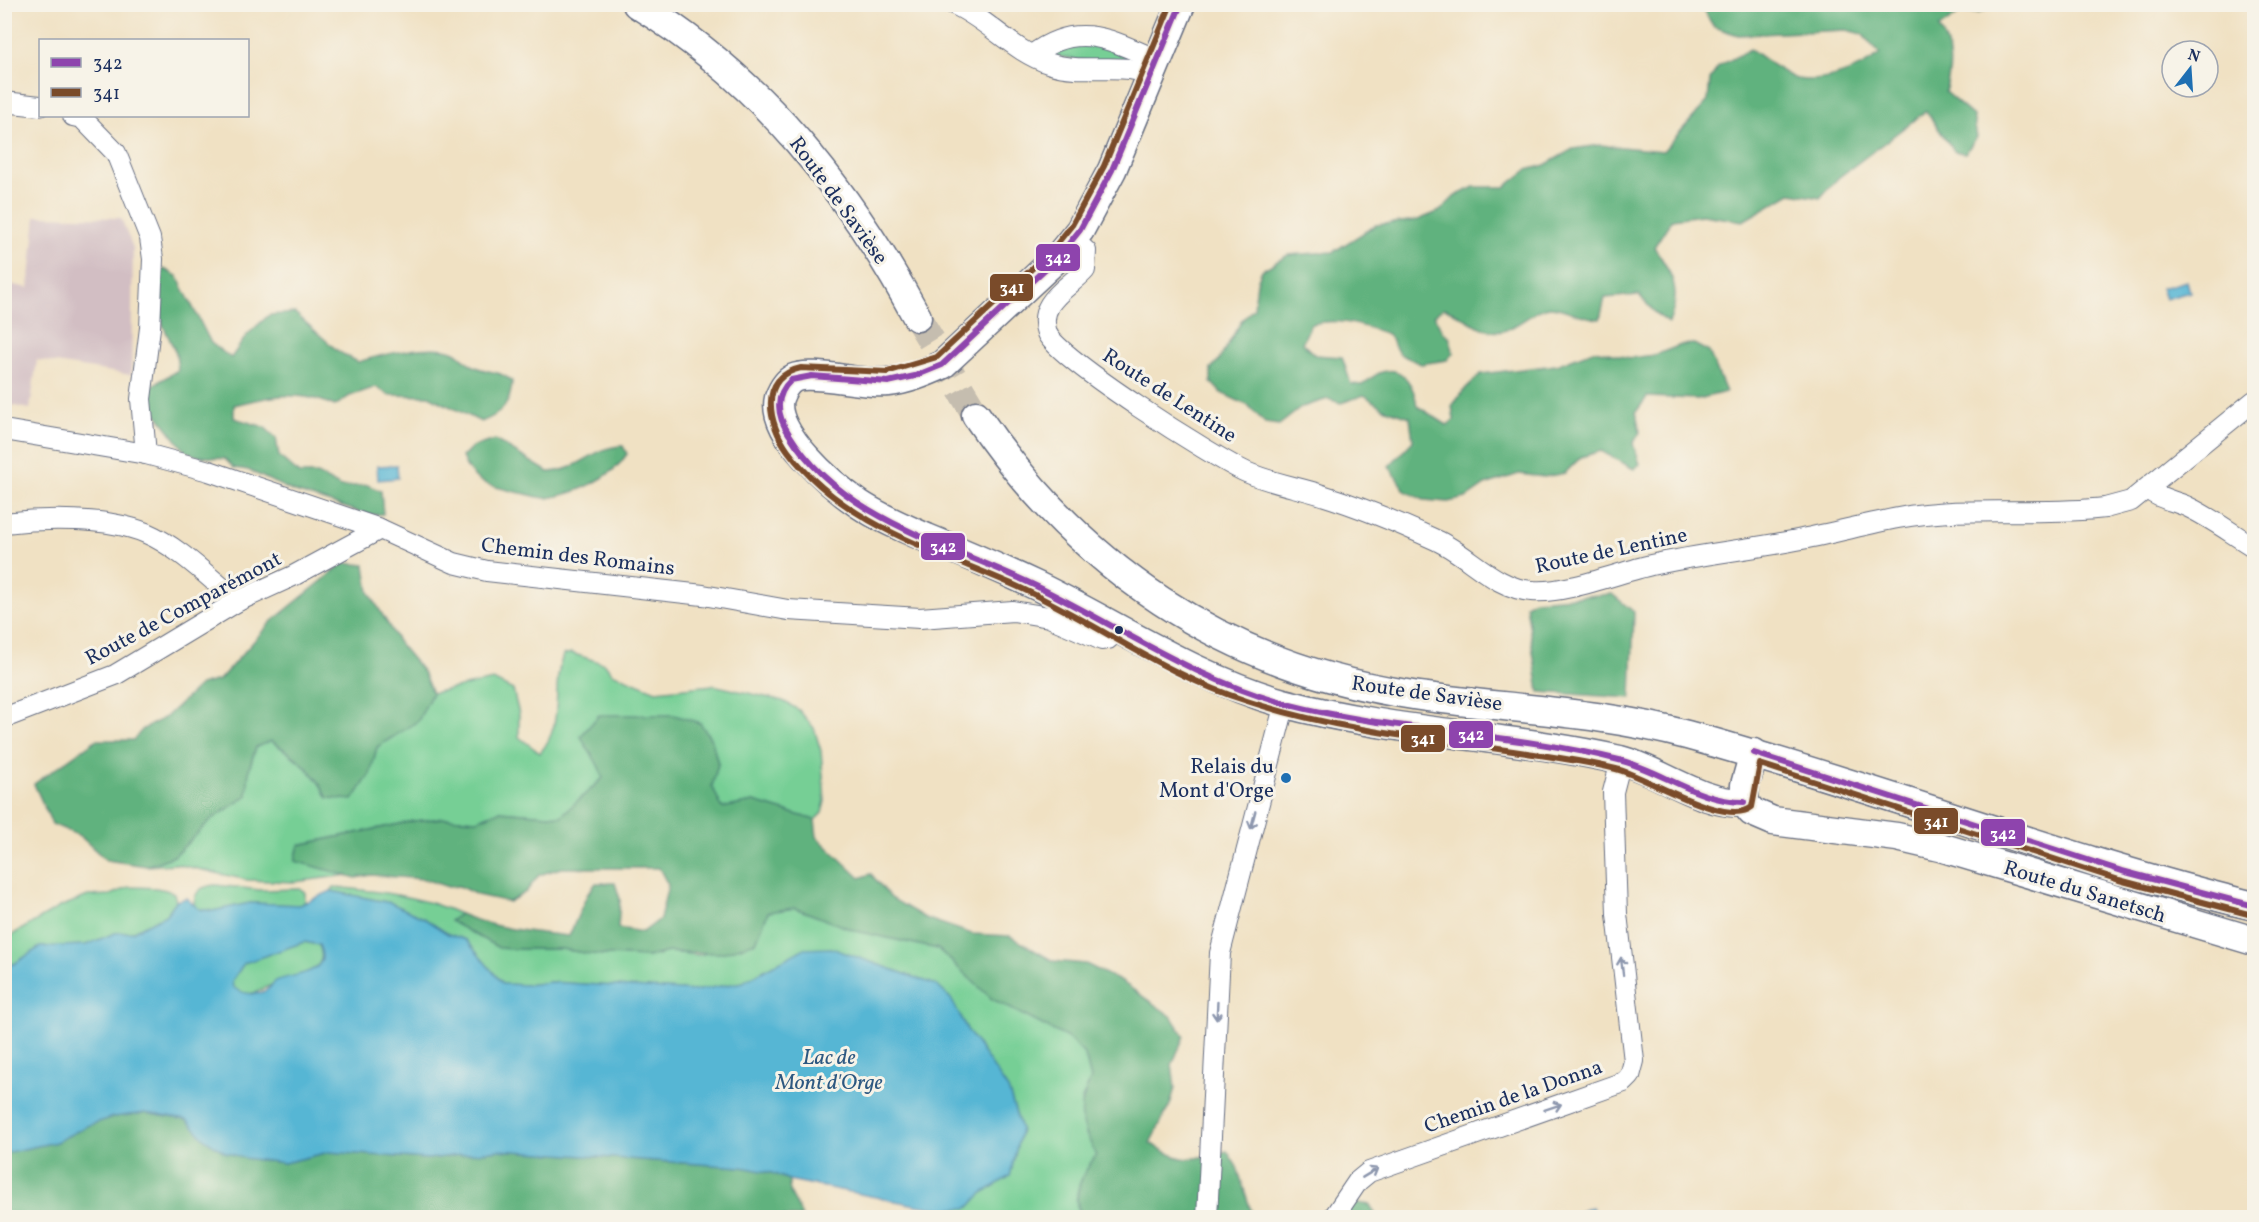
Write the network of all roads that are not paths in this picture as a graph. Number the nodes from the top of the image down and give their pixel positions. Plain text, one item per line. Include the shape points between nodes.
1 (637, 4) edge
2 (953, 4) edge
3 (1180, 4) edge
4 (1032, 55) junction
5 (1154, 67) junction
6 (4, 102) edge
7 (39, 106) edge
8 (78, 117) edge
9 (1073, 239) junction
10 (917, 317) tunnel mouth
11 (2254, 400) edge
12 (976, 415) tunnel mouth
13 (4, 430) edge
14 (146, 454) junction
15 (2148, 489) junction
16 (4, 523) edge
17 (380, 529) junction
18 (2254, 547) edge
19 (238, 601) junction
20 (1118, 628) junction
21 (1286, 703) junction
22 (4, 718) edge
23 (1754, 753) junction
24 (1621, 761) junction
25 (1744, 802) junction
26 (2254, 906) edge
27 (2254, 941) edge
28 (1207, 1218) edge
29 (1333, 1218) edge

1 - 10 street, Route de Savièse via 703,49 770,108 806,148 861,224
2 - 4 street
3 - 5 street
4 - 5 street via 1072,68
4 - 5 street via 1054,42 1088,35 1127,45
5 - 9 street via 1112,170
6 - 7 street
8 - 14 street via 116,153 150,238 150,328 141,399
9 - 15 street, Route de Lentine via 1086,251 1085,270 1055,295 1047,308 1046,332 1053,344 1243,471 1351,504 1425,534 1449,545 1516,589 1553,590 1653,565 1925,514 2105,508 2131,501
9 - 20 street via 942,365 891,382 800,376 783,389 777,410 809,461 863,507 1038,586
11 - 15 street, Route de Lentine
12 - 23 street, Route de Savièse via 1019,475 1094,551 1161,602 1239,645 1297,668 1380,689 1644,725
13 - 14 street, Chemin des Romains
14 - 17 street, Chemin des Romains via 276,492
15 - 18 street via 2159,498 2184,505 2215,521
16 - 19 street via 79,522 147,533
17 - 19 street, Route de Comparémont
17 - 20 street, Chemin des Romains via 454,563 487,571 703,595 788,610 920,618 1013,610 1049,617 1102,640
19 - 22 street, Route de Comparémont via 115,675
20 - 21 street via 1217,680
21 - 24 street via 1404,727
21 -> 28 street via 1220,953
23 - 25 street
23 - 26 street, Route de Savièse via 2122,871
24 - 25 street via 1668,777 1722,803
29 -> 24 street, Chemin de la Donna via 1358,1181 1369,1172 1624,1082 1630,1076 1634,1061 1621,960 1613,792
25 - 27 street, Route du Sanetsch via 1752,812 1773,821 1897,837 1940,847

